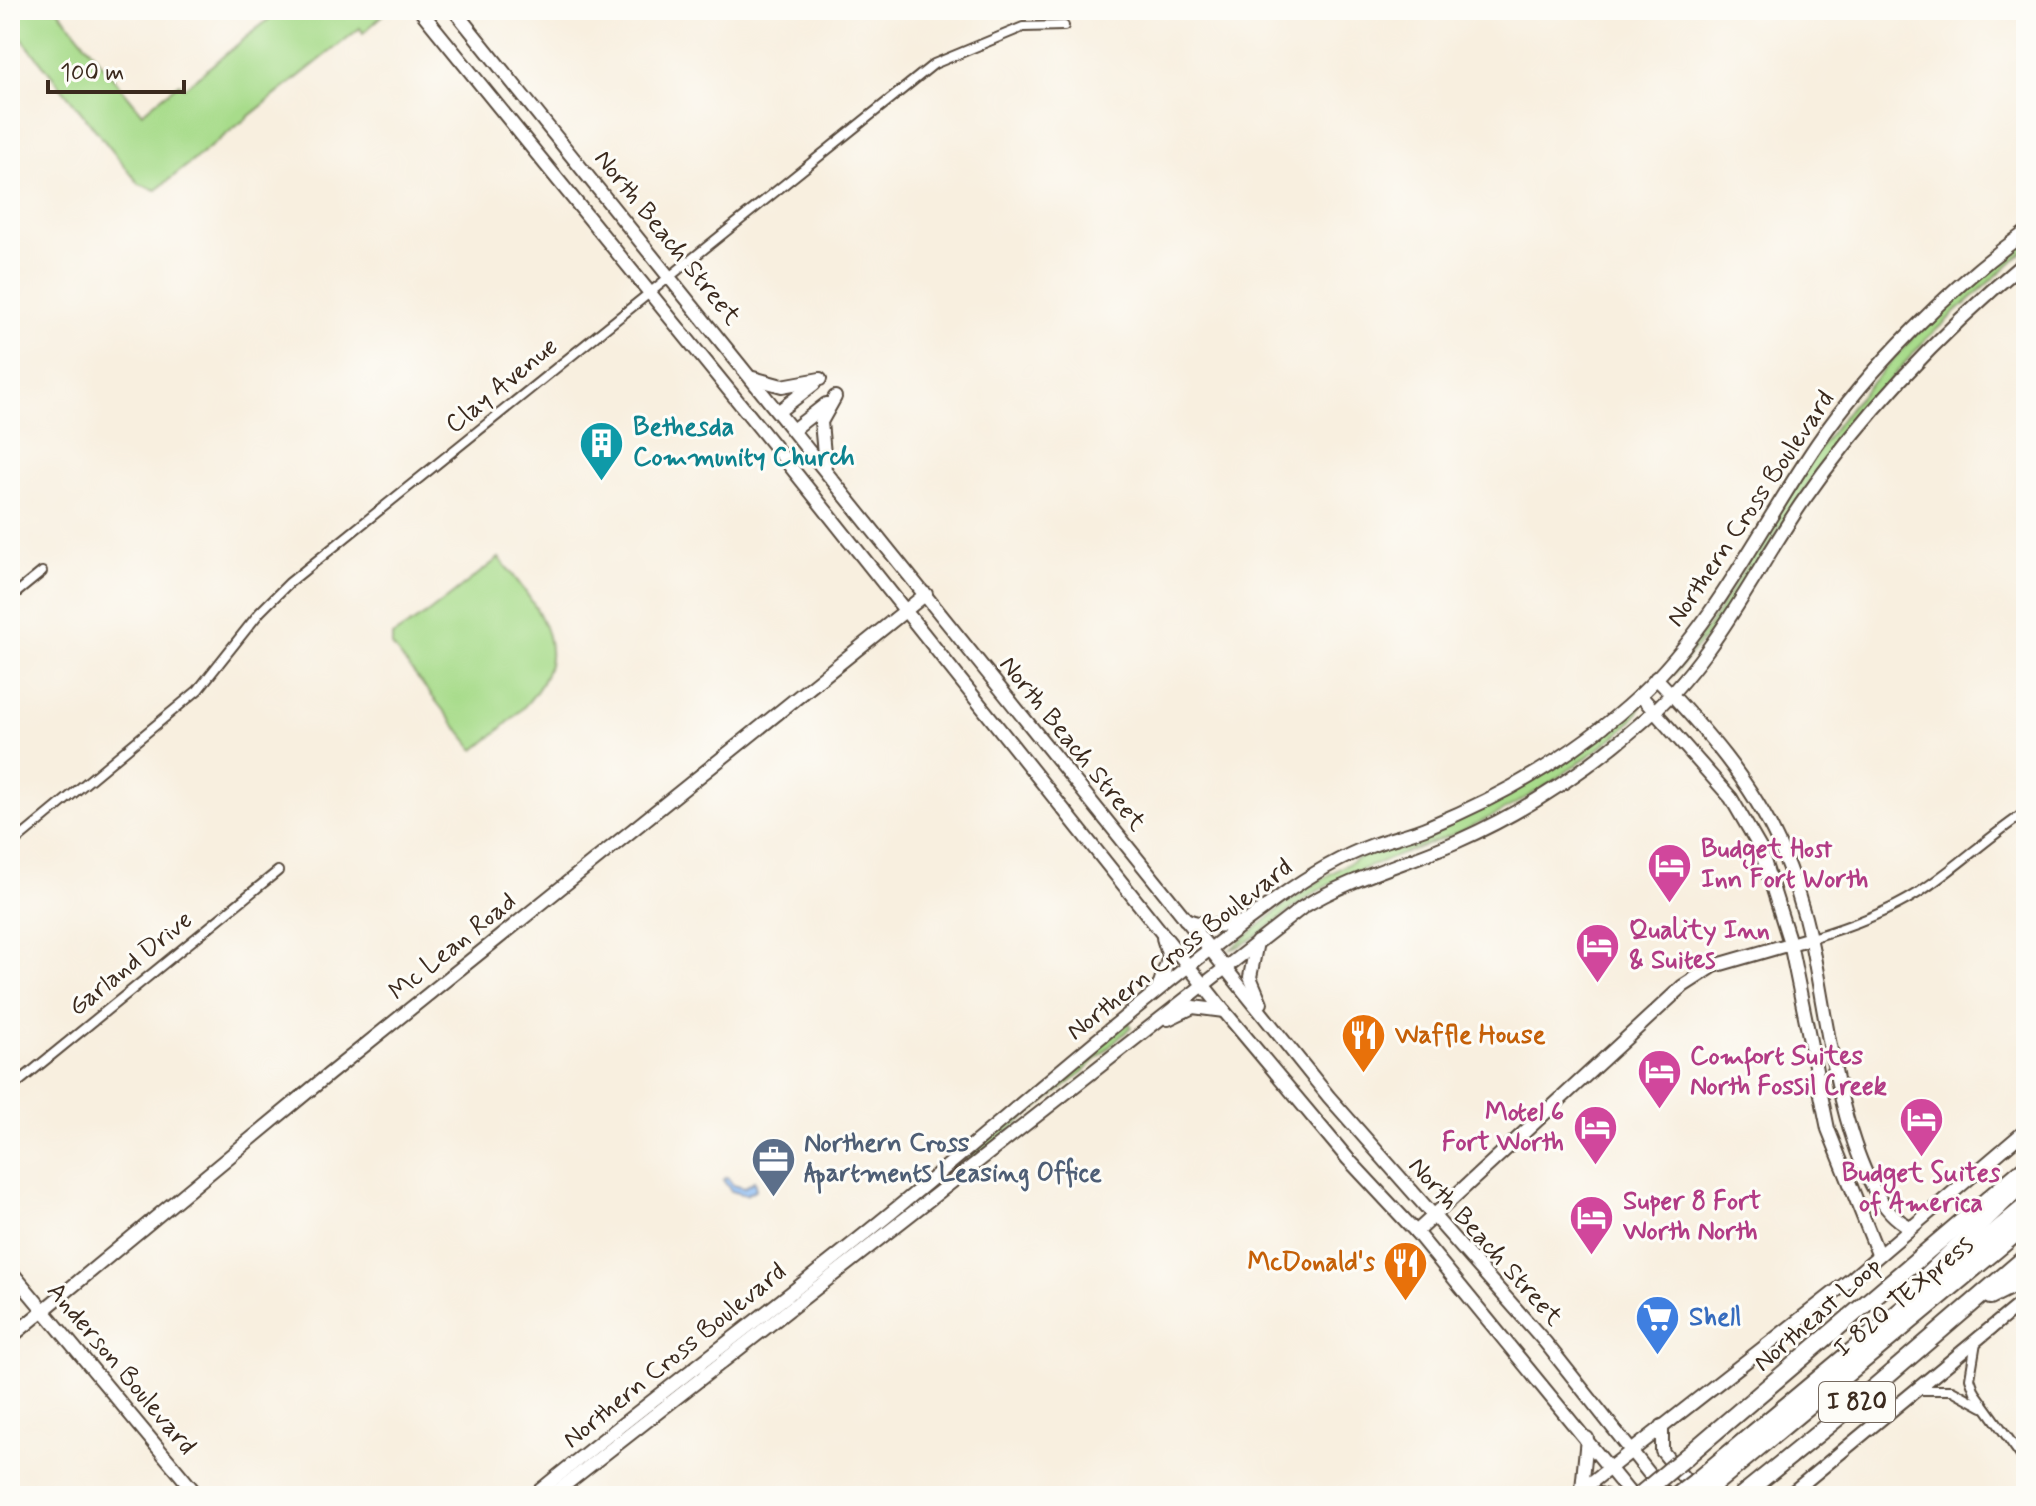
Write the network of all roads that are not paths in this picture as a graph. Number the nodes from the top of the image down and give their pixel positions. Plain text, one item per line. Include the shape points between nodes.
1 (420, 10) edge
2 (454, 10) edge
3 (1064, 26) dead end
4 (2026, 232) edge
5 (2026, 261) edge
6 (670, 276) junction
7 (648, 293) junction
8 (752, 378) junction
9 (779, 411) junction
10 (794, 429) junction
11 (826, 468) junction
12 (42, 572) dead end
13 (926, 594) junction
14 (10, 598) edge
15 (904, 611) junction
16 (1656, 678) junction
17 (1671, 694) junction
18 (1640, 695) junction
19 (1655, 710) junction
20 (2026, 812) edge
21 (10, 846) edge
22 (278, 871) dead end
23 (1255, 917) junction
24 (1183, 918) junction
25 (1161, 932) junction
26 (1811, 938) junction
27 (1257, 942) junction
28 (1790, 943) junction
29 (1211, 950) junction
30 (1189, 967) junction
31 (1225, 967) junction
32 (1203, 985) junction
33 (1155, 995) junction
34 (1224, 1011) junction
35 (1157, 1021) junction
36 (1275, 1030) junction
37 (10, 1089) edge
38 (1848, 1124) junction
39 (1828, 1129) junction
40 (2026, 1130) edge
41 (2026, 1167) edge
42 (2026, 1180) edge
43 (2026, 1206) edge
44 (1434, 1215) junction
45 (2026, 1225) edge
46 (1911, 1227) junction
47 (1416, 1232) junction
48 (858, 1239) junction
49 (868, 1250) junction
50 (1878, 1254) junction
51 (2026, 1257) edge
52 (10, 1270) edge
53 (2026, 1272) edge
54 (2026, 1299) edge
55 (1971, 1306) junction
56 (45, 1310) junction
57 (10, 1338) edge
58 (1869, 1339) junction
59 (1977, 1339) junction
60 (1915, 1390) junction
61 (1984, 1408) junction
62 (1662, 1426) junction
63 (1587, 1438) junction
64 (1631, 1449) junction
65 (2026, 1463) edge
66 (1610, 1467) junction
67 (1699, 1492) edge
68 (1578, 1493) edge
69 (198, 1496) edge
70 (533, 1496) edge
71 (551, 1496) edge
72 (1606, 1496) edge
73 (1632, 1496) edge
74 (1639, 1496) edge
75 (1667, 1496) edge
76 (1677, 1496) edge
77 (1741, 1496) edge
78 (1788, 1496) edge

1 - 7 main road, North Beach Street
2 - 6 main road, North Beach Street
3 - 6 street, Clay Avenue via 1023,27 934,64
4 - 16 main road, Northern Cross Boulevard via 1923,320 1850,402 1763,525 1719,602
5 - 17 main road, Northern Cross Boulevard via 1909,367 1874,407 1801,505 1744,599
6 - 7 street, Clay Avenue
6 - 8 main road, North Beach Street
7 - 15 main road, North Beach Street
7 - 21 street, Clay Avenue via 289,583 190,698
8 - 9 main road, North Beach Street
8 - 9 main road via 782,386 820,379
9 - 10 main road, North Beach Street
10 - 11 main road, North Beach Street
10 - 11 main road via 835,397 821,422
11 - 13 main road, North Beach Street
12 - 14 street
13 - 15 main road, Mc Lean Road
13 - 24 main road, North Beach Street
15 - 25 main road, North Beach Street
15 - 56 main road, Mc Lean Road via 332,1071
16 - 17 main road
16 - 18 main road, Northern Cross Boulevard
17 - 19 main road, Northern Cross Boulevard
17 - 26 main road via 1716,745 1767,819
18 - 19 main road
18 - 23 main road, Northern Cross Boulevard via 1579,744 1501,792 1424,829 1356,852 1278,897
19 - 27 main road, Northern Cross Boulevard via 1528,804 1456,842 1327,892
19 - 28 main road via 1747,823 1768,869
20 - 26 street via 1905,901
22 - 37 street, Garland Drive
23 - 24 main road via 1219,926
23 - 29 main road, Northern Cross Boulevard
24 - 29 main road, North Beach Street
25 - 30 main road, North Beach Street
25 - 33 main road via 1169,957
26 - 28 main road
26 - 38 main road
27 - 31 main road, Northern Cross Boulevard
27 - 36 main road via 1250,977
28 - 39 main road
28 - 44 main road via 1714,966 1683,986
29 - 30 main road, Northern Cross Boulevard
29 - 31 main road, North Beach Street
30 - 32 main road, North Beach Street
30 - 33 main road, Northern Cross Boulevard
31 - 32 main road, Northern Cross Boulevard
31 - 36 main road, North Beach Street
32 - 34 main road, North Beach Street
32 - 35 main road, Northern Cross Boulevard
33 - 48 main road, Northern Cross Boulevard
34 - 35 main road via 1193,1007
34 - 47 main road, North Beach Street
35 - 49 main road, Northern Cross Boulevard
36 - 44 main road, North Beach Street
38 - 39 main road
38 - 46 main road via 1874,1193 1887,1213
39 - 50 main road
40 - 46 main road
41 - 74 highway, Northeast Loop / I 820, bridge
42 - 58 highway
43 - 58 highway, I 820 TEXpress
44 - 47 main road
44 - 64 main road, North Beach Street
45 - 67 highway, I 820 TEXpress
46 - 50 main road
47 - 63 main road, North Beach Street
48 - 49 main road
48 - 70 main road, Northern Cross Boulevard
49 - 71 main road, Northern Cross Boulevard
50 - 62 main road
51 - 55 highway, I 820
52 - 56 main road, Anderson Boulevard
53 - 55 highway
54 - 59 main road
55 - 77 highway, I 820
56 - 57 main road, Mc Lean Road
56 - 69 main road, Anderson Boulevard
58 - 67 highway, I 820 TEXpress
59 - 60 main road
59 - 61 street via 1970,1378
60 - 61 street via 1952,1390
60 - 78 main road
61 - 65 street
62 - 64 main road
62 - 67 main road via 1662,1451
63 - 66 main road, North Beach Street
63 - 68 main road
64 - 66 main road
64 - 75 main road, North Beach Street
66 - 68 main road
66 - 73 main road, North Beach Street
67 - 76 highway, I 820 TEXpress, bridge
68 - 72 main road

